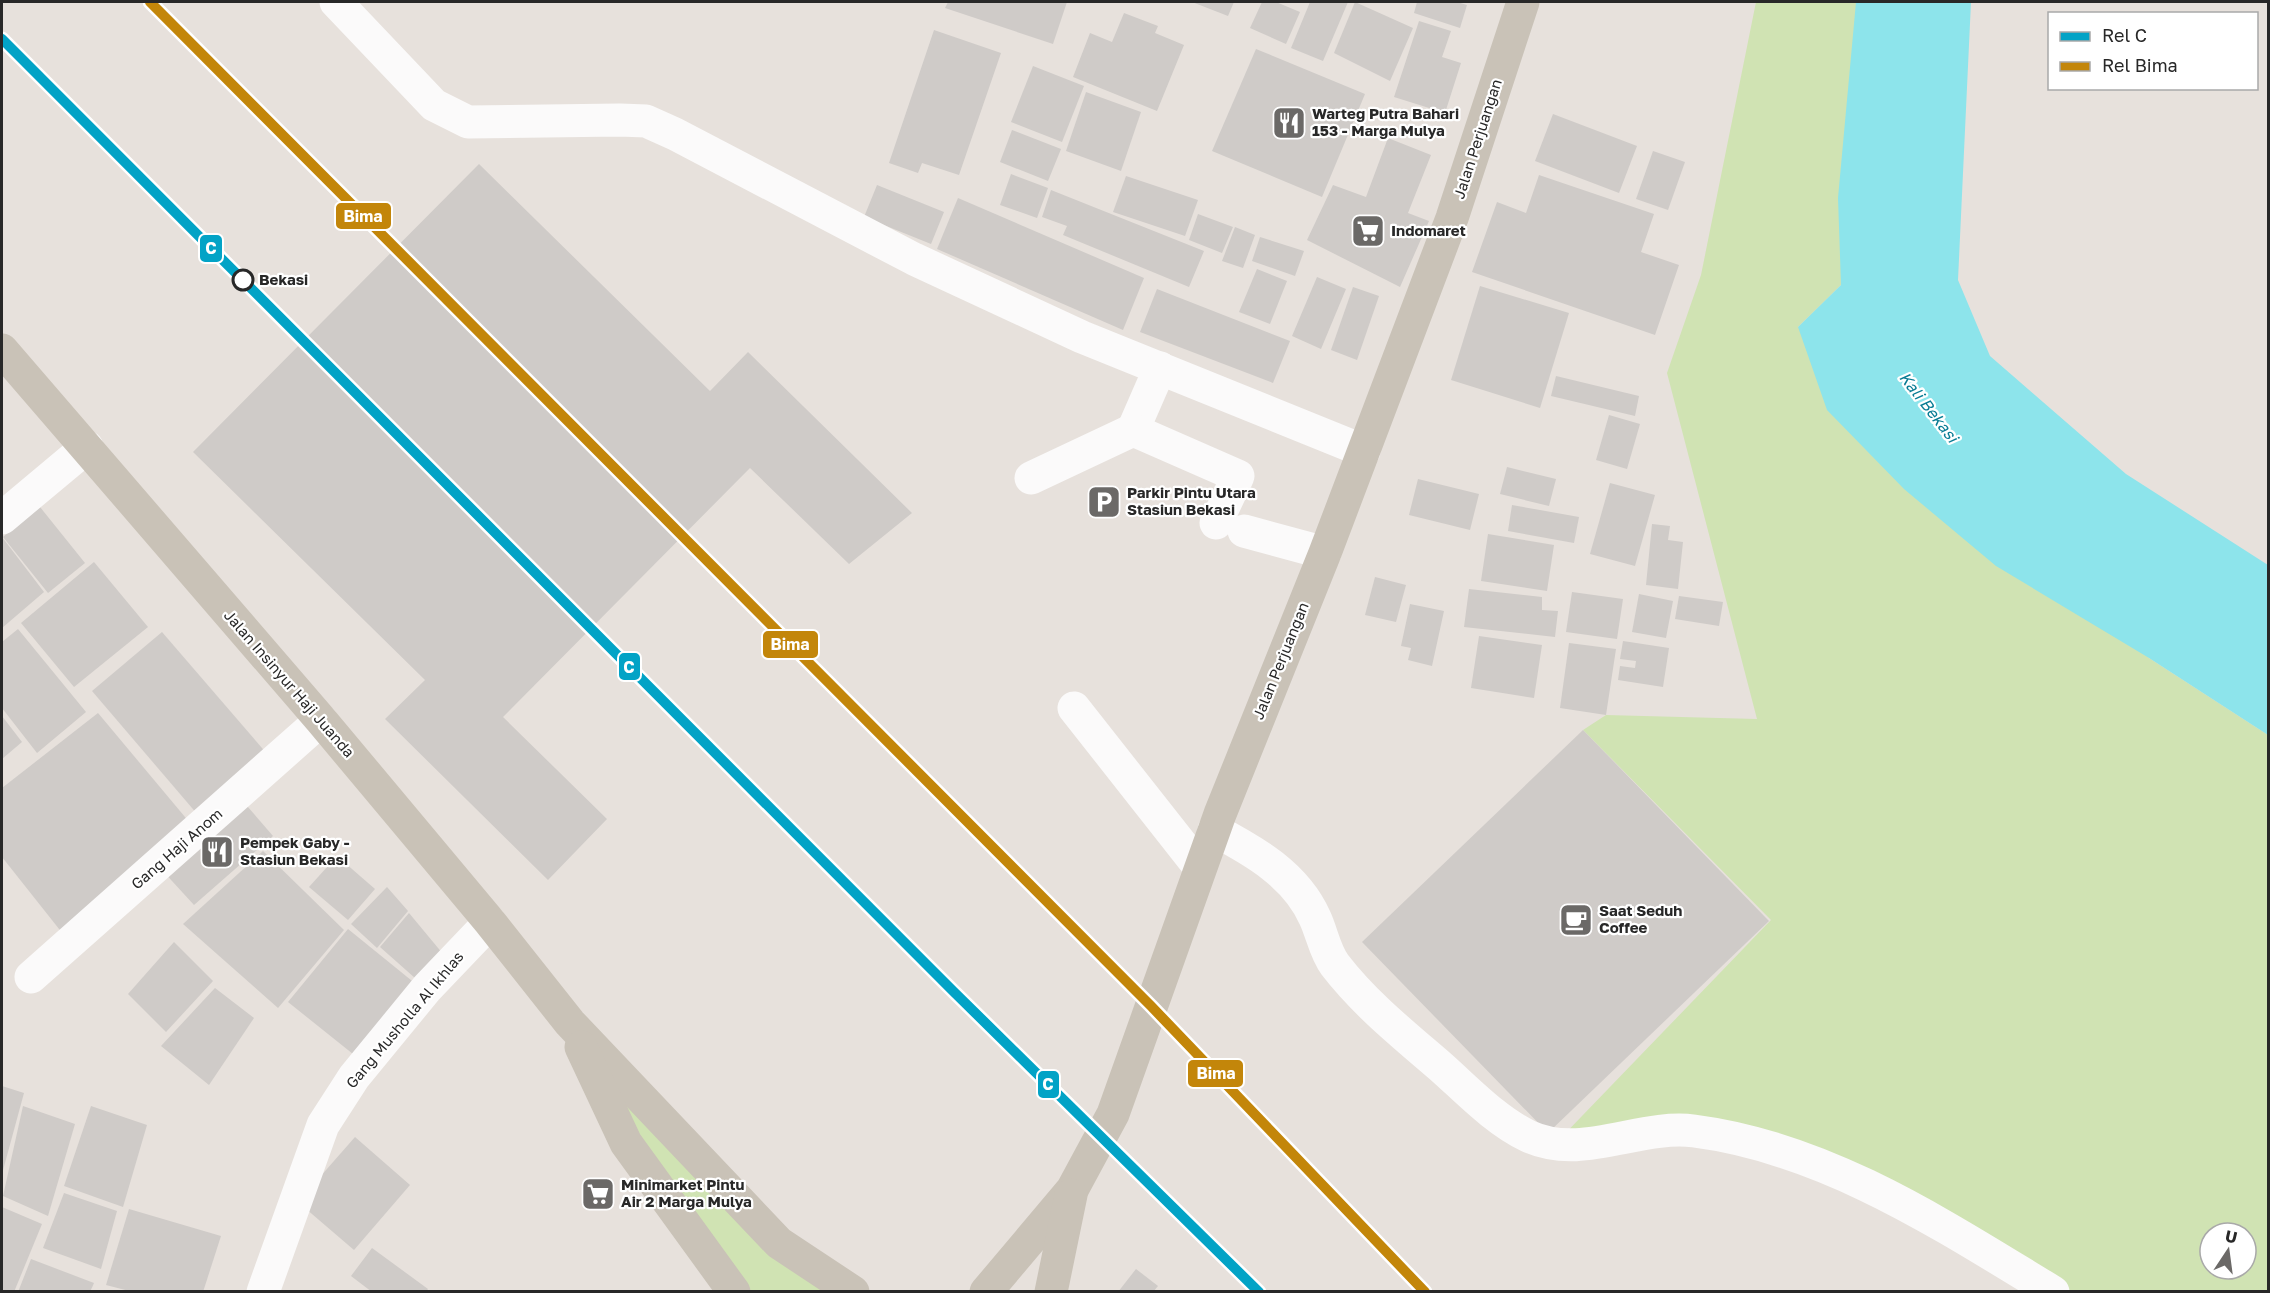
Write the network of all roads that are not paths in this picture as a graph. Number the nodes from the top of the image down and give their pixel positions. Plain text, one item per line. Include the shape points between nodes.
1 (336, 2) edge
2 (1523, 2) edge
3 (2, 350) edge
4 (1160, 368) junction
5 (1133, 430) junction
6 (87, 447) junction
7 (1364, 451) junction
8 (1031, 478) dead end
9 (2, 518) edge
10 (1325, 553) junction
11 (1074, 708) dead end
12 (321, 720) junction
13 (1214, 830) junction
14 (1200, 868) junction
15 (490, 921) junction
16 (31, 977) dead end
17 (570, 1023) junction
18 (1072, 1191) junction
19 (263, 1292) edge
20 (734, 1292) edge
21 (853, 1292) edge
22 (986, 1292) edge
23 (1051, 1292) edge
24 (2053, 1292) edge

1 - 4 street via 434,105 468,122 646,121 914,259 1082,337
2 - 7 main road, Jalan Perjuangan via 1452,218
3 - 6 main road, Jalan Insinyur Haji Juanda
4 - 5 street
4 - 7 street
5 - 8 street
5 - 10 street via 1238,476 1230,527
6 - 9 street
6 - 12 main road, Jalan Insinyur Haji Juanda
7 - 10 main road, Jalan Perjuangan
10 - 13 main road, Jalan Perjuangan
11 - 14 street
12 - 15 main road, Jalan Insinyur Haji Juanda
12 - 16 street, Gang Haji Anom
13 - 14 main road, Jalan Perjuangan
13 - 24 street via 1254,852 1294,885 1315,916 1332,962 1360,996 1496,1116 1529,1136 1555,1144 1601,1143 1653,1131 1690,1131 1738,1137 1800,1155 1845,1174
14 - 18 main road, Jalan Perjuangan via 1120,1098
15 - 17 main road, Jalan Insinyur Haji Juanda
15 - 19 street, Gang Musholla Al Ikhlas via 362,1068 323,1125
17 - 20 main road, Jalan Insinyur Haji Juanda via 626,1143
17 - 21 main road, Jalan Insinyur Haji Juanda via 779,1243
18 - 22 main road, Jalan Perjuangan
18 - 23 main road

